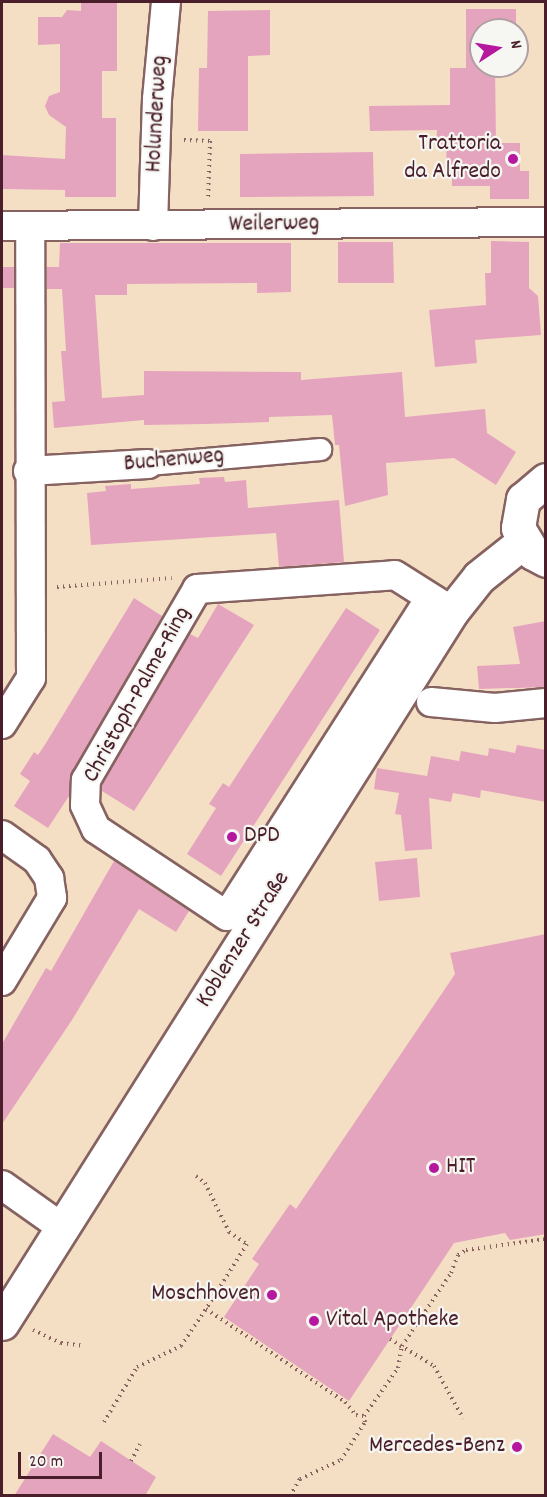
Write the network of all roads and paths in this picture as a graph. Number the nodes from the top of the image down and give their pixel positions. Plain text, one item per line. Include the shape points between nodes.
1 (166, 2) edge
2 (156, 139) junction
3 (546, 222) edge
4 (207, 225) junction
5 (2, 226) edge
6 (30, 226) junction
7 (153, 226) junction
8 (320, 448) dead end
9 (148, 464) joint
10 (28, 471) junction
11 (545, 480) edge
12 (535, 551) edge
13 (183, 578) dead end
14 (30, 589) junction
15 (441, 605) junction
16 (431, 702) dead end
17 (546, 703) edge
18 (2, 724) edge
19 (2, 835) edge
20 (238, 923) junction
21 (2, 981) edge
22 (196, 1176) dead end
23 (2, 1185) edge
24 (61, 1227) junction
25 (546, 1239) edge
26 (206, 1309) junction
27 (2, 1323) edge
28 (390, 1339) dead end
29 (61, 1343) dead end
30 (85, 1346) dead end
31 (402, 1346) junction
32 (364, 1416) junction
33 (463, 1418) dead end
34 (105, 1422) dead end
35 (140, 1444) dead end
36 (131, 1461) dead end
37 (290, 1496) edge

1 - 2 street, Holunderweg
2 - 4 path via 210,141
2 - 7 street, Holunderweg
3 - 4 street, Weilerweg
4 - 7 street, Weilerweg
5 - 6 street, Weilerweg
6 - 7 street, Weilerweg
6 - 10 street
8 - 9 street, Buchenweg
9 - 10 street, Buchenweg
10 - 14 street
11 - 12 street via 523,500 518,528
12 - 15 street, Koblenzer Straße via 479,577
13 - 14 path
14 - 18 street via 31,678
15 - 20 street, Koblenzer Straße
15 - 20 street, Christoph-Palme-Ring via 395,575 197,590 86,780 85,806 96,829
16 - 17 street via 495,708
19 - 21 street via 37,861 49,878 52,898
20 - 24 street, Koblenzer Straße
22 - 26 path via 205,1183 229,1232 247,1244
23 - 24 street
24 - 27 street, Koblenzer Straße
25 - 31 path via 466,1250 458,1255 451,1273
26 - 32 path via 345,1402 356,1415
26 - 34 path via 181,1346 137,1367
28 - 31 path
29 - 30 path
31 - 32 path via 398,1368
31 - 33 path via 434,1366
32 - 37 path via 366,1422 341,1460 300,1479
35 - 36 path

